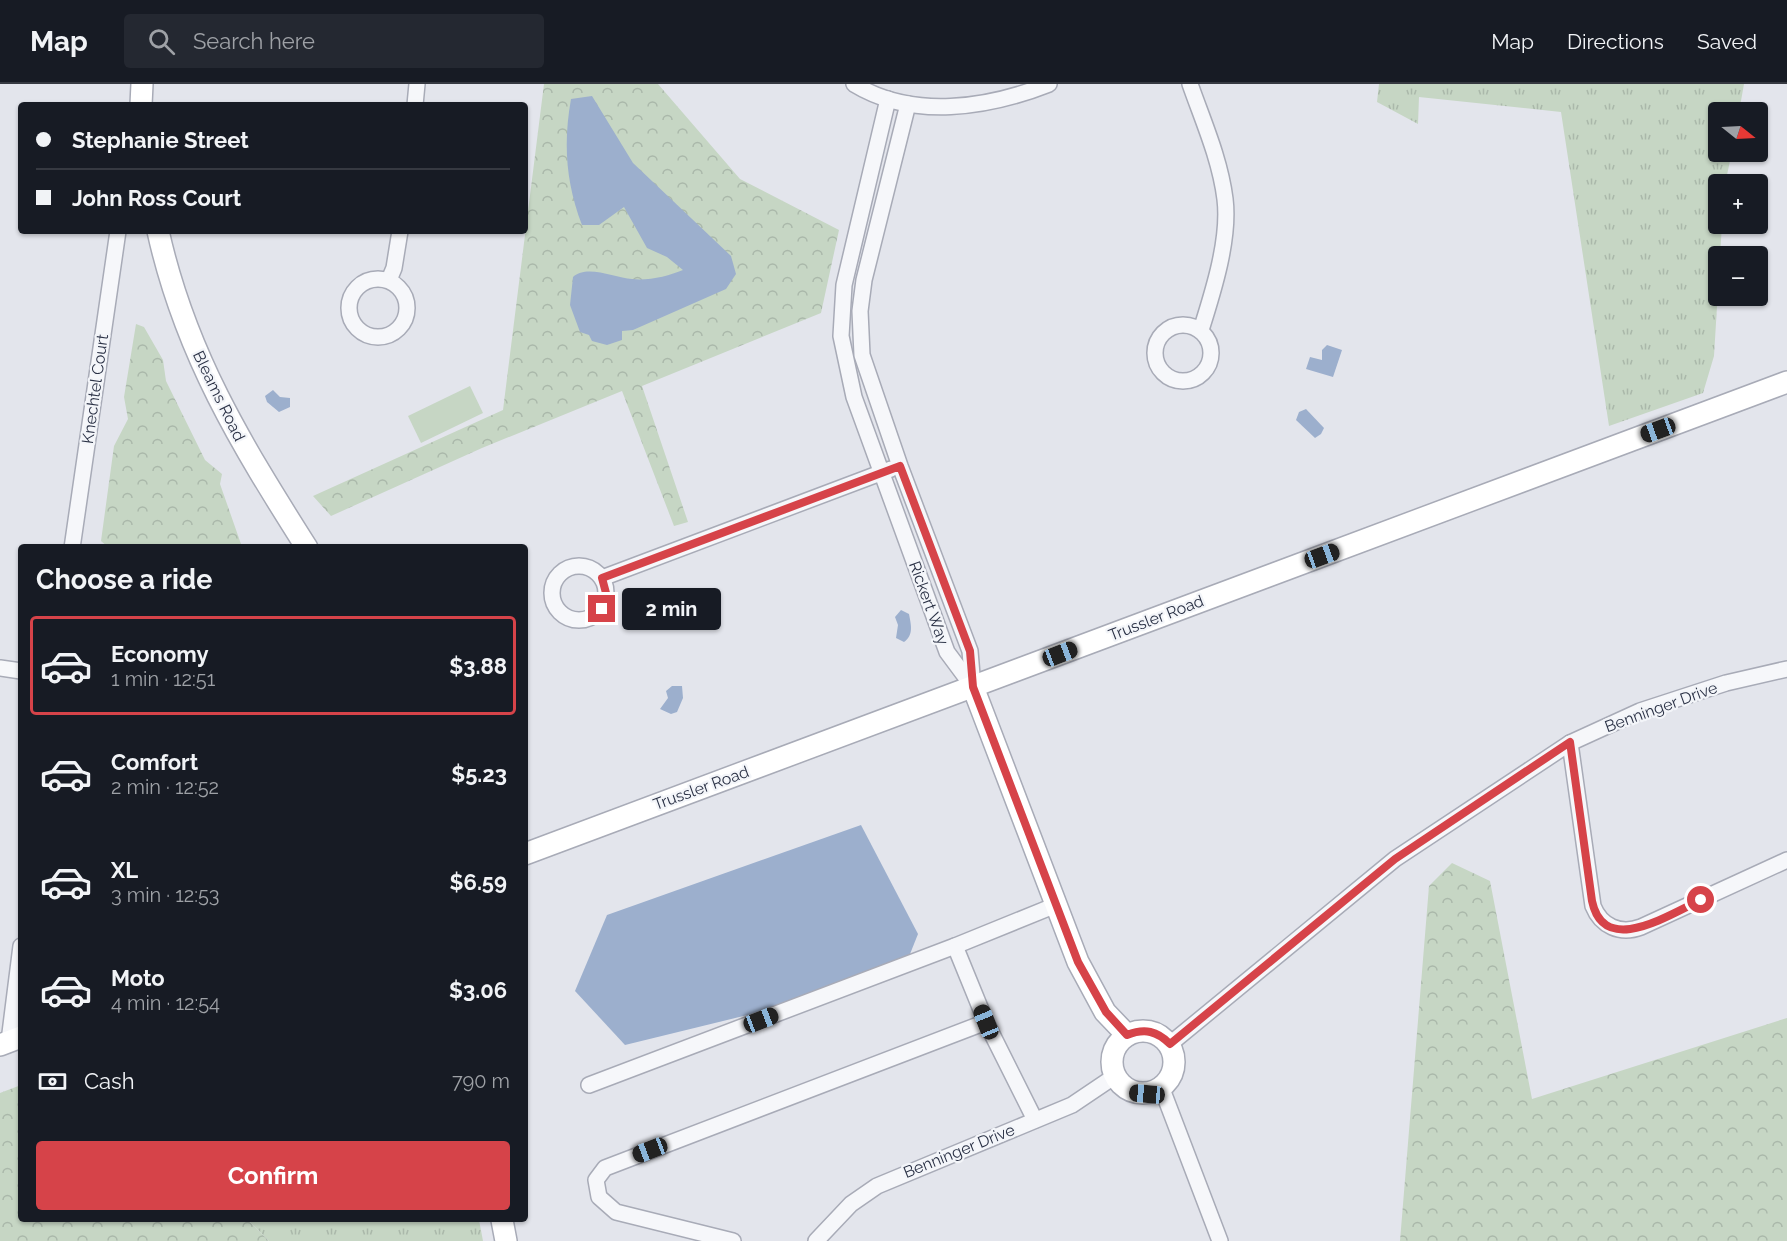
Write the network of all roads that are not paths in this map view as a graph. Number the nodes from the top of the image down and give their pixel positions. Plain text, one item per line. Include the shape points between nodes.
1 (142, 84) edge
2 (417, 84) edge
3 (854, 84) edge
4 (1049, 84) edge
5 (1190, 84) edge
6 (888, 99) junction
7 (141, 102) edge
8 (415, 102) edge
9 (908, 104) junction
10 (118, 234) edge
11 (159, 234) edge
12 (400, 234) edge
13 (389, 280) dead end
14 (1201, 330) dead end
15 (1787, 382) edge
16 (900, 466) junction
17 (881, 472) junction
18 (73, 544) edge
19 (305, 544) edge
20 (602, 578) dead end
21 (0, 668) edge
22 (1787, 669) edge
23 (18, 670) edge
24 (973, 687) junction
25 (1570, 742) junction
26 (528, 853) edge
27 (1787, 860) edge
28 (1056, 905) junction
29 (955, 946) junction
30 (18, 972) edge
31 (986, 1022) junction
32 (1127, 1035) junction
33 (10, 1041) edge
34 (1170, 1044) junction
35 (1115, 1077) junction
36 (589, 1085) dead end
37 (1161, 1089) junction
38 (1035, 1120) junction
39 (502, 1222) edge
40 (506, 1241) edge
41 (733, 1241) edge
42 (816, 1241) edge
43 (1220, 1241) edge

1 - 7 main road
2 - 8 street
3 - 6 street
4 - 9 street via 989,103 947,107
5 - 14 street via 1221,173 1226,202 1216,282
6 - 9 street
6 - 17 street, Rickert Way via 852,245 841,327 854,397
9 - 16 street, Rickert Way via 864,280 860,311 862,355
10 - 18 street, Knechtel Court
11 - 19 main road, Bleams Road via 171,280 211,388
12 - 13 street
15 - 24 main road, Trussler Road
16 - 17 street
16 - 24 street, Rickert Way via 970,651
17 - 20 street
17 - 24 street, Rickert Way via 947,652
21 - 23 street
22 - 25 street, Benninger Drive via 1726,683 1640,711
24 - 26 main road, Trussler Road
24 - 28 main road
25 - 27 street via 1592,901 1595,912 1607,925 1624,930 1641,927
25 - 34 street, Benninger Drive via 1395,859
28 - 29 street
28 - 32 main road via 1090,987
29 - 31 street
29 - 36 street
30 - 33 street
31 - 38 street
31 - 41 street via 605,1168 596,1180 599,1197 616,1212
32 - 34 main road via 1151,1031
32 - 35 main road via 1113,1054
34 - 37 main road via 1174,1070
35 - 37 main road via 1135,1093
35 - 38 street, Benninger Drive via 1072,1105
37 - 43 street
38 - 42 street, Benninger Drive via 877,1186 851,1204
39 - 40 main road

